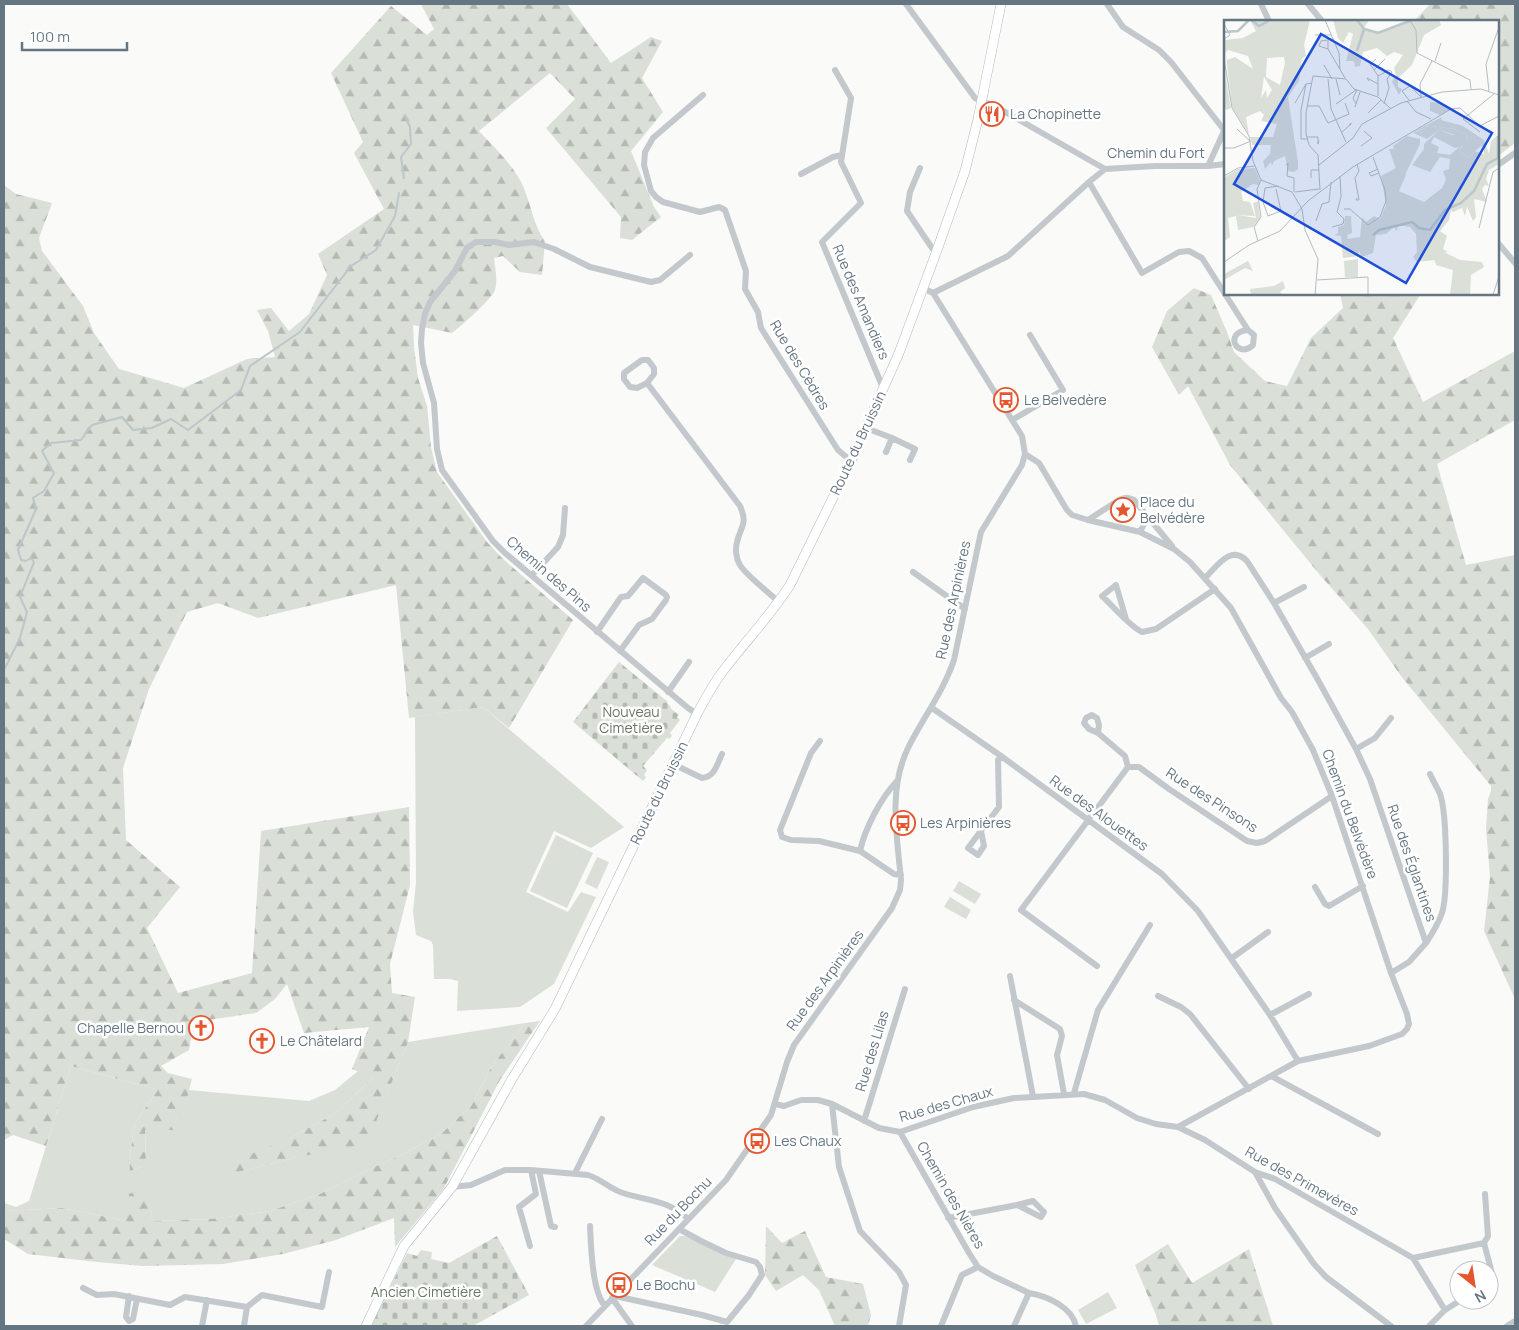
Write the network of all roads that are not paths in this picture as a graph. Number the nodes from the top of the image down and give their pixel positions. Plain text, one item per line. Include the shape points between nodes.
1 (906, 4) edge
2 (1001, 4) edge
3 (1107, 4) edge
4 (1261, 4) edge
5 (1308, 4) edge
6 (1269, 20) edge
7 (1321, 20) edge
8 (835, 70) dead end
9 (703, 95) dead end
10 (982, 102) junction
11 (1224, 129) edge
12 (1515, 153) edge
13 (842, 155) junction
14 (1224, 164) edge
15 (1499, 164) edge
16 (1208, 166) junction
17 (920, 168) dead end
18 (1106, 169) junction
19 (801, 174) dead end
20 (1089, 182) junction
21 (1499, 244) edge
22 (936, 253) junction
23 (690, 255) dead end
24 (1515, 263) edge
25 (923, 288) junction
26 (1224, 292) edge
27 (933, 293) junction
28 (1226, 295) edge
29 (1248, 330) dead end
30 (1030, 335) dead end
31 (647, 383) junction
32 (883, 388) junction
33 (1012, 420) junction
34 (866, 428) junction
35 (892, 438) junction
36 (886, 452) dead end
37 (1025, 454) junction
38 (910, 460) dead end
39 (851, 461) junction
40 (565, 508) dead end
41 (1148, 516) junction
42 (1088, 520) junction
43 (1140, 532) junction
44 (1174, 549) junction
45 (913, 572) dead end
46 (532, 575) junction
47 (1205, 578) junction
48 (1304, 586) dead end
49 (1215, 589) junction
50 (779, 602) junction
51 (1274, 603) junction
52 (965, 609) junction
53 (1126, 619) junction
54 (597, 632) junction
55 (1329, 644) dead end
56 (620, 651) junction
57 (1305, 658) junction
58 (689, 662) dead end
59 (668, 692) junction
60 (932, 708) junction
61 (697, 714) junction
62 (1391, 718) dead end
63 (1098, 734) dead end
64 (820, 741) dead end
65 (1356, 749) junction
66 (722, 754) dead end
67 (1001, 756) junction
68 (673, 764) junction
69 (1128, 767) junction
70 (1430, 774) dead end
71 (897, 781) junction
72 (1332, 796) junction
73 (1088, 820) junction
74 (981, 831) dead end
75 (860, 851) junction
76 (901, 875) junction
77 (1363, 886) junction
78 (1315, 887) dead end
79 (1150, 925) dead end
80 (1268, 932) dead end
81 (1426, 944) junction
82 (1232, 958) junction
83 (1097, 966) dead end
84 (1391, 972) junction
85 (1010, 976) dead end
86 (905, 988) dead end
87 (1309, 994) dead end
88 (1158, 996) dead end
89 (1014, 1000) junction
90 (1270, 1015) junction
91 (1298, 1061) junction
92 (1271, 1076) junction
93 (1249, 1089) junction
94 (1074, 1093) junction
95 (1064, 1094) junction
96 (1033, 1096) junction
97 (776, 1104) junction
98 (832, 1104) junction
99 (602, 1119) dead end
100 (864, 1121) junction
101 (1178, 1127) junction
102 (900, 1132) junction
103 (1378, 1134) dead end
104 (531, 1170) junction
105 (539, 1171) junction
106 (1255, 1172) junction
107 (575, 1173) junction
108 (452, 1187) junction
109 (1485, 1194) dead end
110 (1017, 1205) dead end
111 (688, 1218) junction
112 (948, 1218) junction
113 (590, 1226) dead end
114 (554, 1227) dead end
115 (679, 1229) junction
116 (1484, 1243) junction
117 (530, 1246) dead end
118 (1414, 1258) junction
119 (1488, 1260) edge
120 (978, 1267) junction
121 (329, 1272) dead end
122 (83, 1288) dead end
123 (1029, 1293) junction
124 (129, 1296) junction
125 (614, 1297) junction
126 (138, 1298) junction
127 (207, 1300) junction
128 (605, 1306) junction
129 (248, 1307) junction
130 (1449, 1307) edge
131 (1444, 1310) junction
132 (1515, 1321) edge
133 (202, 1326) edge
134 (244, 1326) edge
135 (366, 1326) edge
136 (586, 1326) edge
137 (632, 1326) edge
138 (899, 1326) edge
139 (941, 1326) edge
140 (1014, 1326) edge
141 (1076, 1326) edge
142 (1391, 1326) edge
143 (1429, 1326) edge
144 (1507, 1326) edge

1 - 10 street via 975,98
2 - 10 street, Route du Bruissin
3 - 11 street via 1124,27 1171,62
4 - 6 street
5 - 7 street
8 - 13 street, Rue des Amandiers via 851,98
9 - 39 street, Rue des Cèdres via 654,138 645,152 644,166 651,191 664,202 700,212 720,207 725,210 746,271 745,289 758,312 761,328 838,450
10 - 18 street, Chemin du Fort via 993,105
10 - 22 street, Route du Bruissin via 965,171
11 - 16 street
12 - 15 street
13 - 19 street
13 - 32 street, Rue des Amandiers via 841,162 861,203 822,242
14 - 16 street, Chemin du Fort
16 - 18 street, Chemin du Fort
17 - 22 street via 907,210
18 - 20 street
20 - 26 street via 1142,273 1179,252 1189,251 1202,258
20 - 27 street via 1008,256
21 - 24 street
22 - 25 street, Route du Bruissin
23 - 46 street, Chemin des Pins via 660,280 651,282 590,266 534,242 476,242 467,248 455,271 430,302 421,343 434,403 442,470 493,541
25 - 27 street
25 - 32 street, Route du Bruissin
27 - 33 street
28 - 29 street
30 - 33 street via 1063,390
31 - 31 street via 637,388 630,387 624,373 642,360 648,360 654,374
31 - 50 street via 740,506 744,525 736,543 736,557 740,567
32 - 34 street, Route du Bruissin
33 - 37 street via 1022,436
34 - 35 street
34 - 39 street, Route du Bruissin
35 - 36 street
35 - 38 street via 915,449
37 - 42 street, Chemin du Belvédère via 1040,463 1067,510
37 - 52 street, Rue des Arpinières via 1022,465 981,532
39 - 50 street, Route du Bruissin
40 - 46 street via 563,535 558,547
41 - 42 street, Chemin du Belvédère via 1134,500 1124,498
41 - 43 street
41 - 44 street, Chemin du Belvédère
42 - 43 street, Chemin du Belvédère
43 - 44 street, Chemin du Belvédère
44 - 47 street, Chemin du Belvédère
45 - 52 street
46 - 54 street, Chemin des Pins
47 - 49 street, Chemin du Belvédère
47 - 51 street, Rue des Églantines via 1228,556 1242,556
48 - 51 street
49 - 53 street via 1156,629 1142,632
49 - 72 street, Chemin du Belvédère via 1231,608 1292,712 1313,750
50 - 61 street, Route du Bruissin via 723,671
51 - 57 street, Rue des Églantines
52 - 60 street, Rue des Arpinières via 954,660
53 - 53 street via 1102,596 1116,585 1123,610
54 - 56 street, Chemin des Pins
54 - 56 street via 621,597 628,596 643,578 666,594 666,600 652,619 639,625
55 - 57 street
56 - 59 street, Chemin des Pins
57 - 65 street, Rue des Églantines
58 - 59 street
59 - 61 street, Chemin des Pins
60 - 67 street, Rue des Alouettes
60 - 71 street, Rue des Arpinières via 908,748
61 - 68 street, Route du Bruissin
62 - 65 street via 1376,738
63 - 69 street via 1125,756
64 - 75 street via 811,753 780,830 782,837 819,841
65 - 81 street, Rue des Églantines via 1370,779
66 - 68 street via 712,775 707,778
67 - 73 street, Rue des Alouettes
67 - 74 street via 998,760 998,807
68 - 108 street, Route du Bruissin via 555,1009
69 - 72 street, Rue des Pinsons via 1139,767 1247,841 1257,844 1265,842
69 - 73 street
70 - 81 street via 1444,812 1446,890 1442,912
71 - 75 street, Rue des Arpinières via 888,790 862,838
71 - 76 street, Rue des Arpinières via 895,798
72 - 77 street, Chemin du Belvédère
73 - 82 street, Rue des Alouettes via 1162,874 1198,911
73 - 83 street via 1022,910
75 - 76 street via 894,874
76 - 97 street, Rue des Arpinières via 900,890 892,908 794,1045
77 - 78 street via 1329,906
77 - 84 street, Chemin du Belvédère
79 - 94 street via 1098,1010
80 - 82 street
81 - 84 street, Rue des Églantines via 1409,962
82 - 90 street, Rue des Alouettes
84 - 91 street, Chemin du Belvédère via 1409,1024 1402,1034 1369,1046
85 - 89 street
86 - 100 street, Rue des Lilas
87 - 90 street
88 - 93 street via 1190,1014
89 - 95 street via 1060,1030 1062,1036 1057,1054
89 - 96 street
90 - 91 street, Rue des Alouettes
91 - 92 street
92 - 93 street
92 - 103 street
93 - 101 street
94 - 95 street, Rue des Chaux
94 - 101 street, Rue des Chaux via 1106,1100 1137,1118
95 - 96 street, Rue des Chaux
96 - 102 street, Rue des Chaux via 973,1107
97 - 98 street, Rue des Chaux via 784,1106 801,1100 818,1100
97 - 111 street, Rue du Bochu via 726,1180
98 - 100 street, Rue des Chaux
98 - 138 street via 839,1167 860,1231 899,1272 906,1286
99 - 107 street
100 - 102 street, Rue des Chaux
101 - 106 street, Rue des Primevères
102 - 112 street, Chemin des Nières
104 - 105 street
104 - 108 street via 505,1170 471,1184
104 - 117 street via 536,1194 519,1207
105 - 107 street
105 - 114 street via 551,1226
106 - 118 street, Rue des Primevères via 1275,1179
106 - 142 street via 1274,1208 1326,1278
107 - 111 street via 597,1177 621,1193 671,1205
108 - 135 street, Route du Bruissin via 404,1246
109 - 116 street via 1488,1236
110 - 112 street
111 - 115 street, Rue du Bochu
112 - 120 street, Chemin des Nières
113 - 128 street via 593,1271
115 - 125 street, Rue du Bochu
115 - 125 street via 726,1253 756,1262 760,1267 762,1275 727,1322
116 - 118 street
116 - 119 street
118 - 131 street
120 - 123 street, Chemin des Nières
120 - 139 street via 962,1275
121 - 129 street via 322,1307 262,1295
122 - 124 street via 97,1295
123 - 140 street
123 - 141 street, Chemin des Nières via 1065,1307
124 - 126 street
124 - 126 street via 126,1317 129,1321 133,1319
125 - 128 street, Rue du Bochu
125 - 137 street
126 - 127 street via 170,1305 185,1296
127 - 129 street
127 - 133 street
128 - 136 street, Rue du Bochu
129 - 134 street
130 - 131 street
131 - 143 street
132 - 144 street

